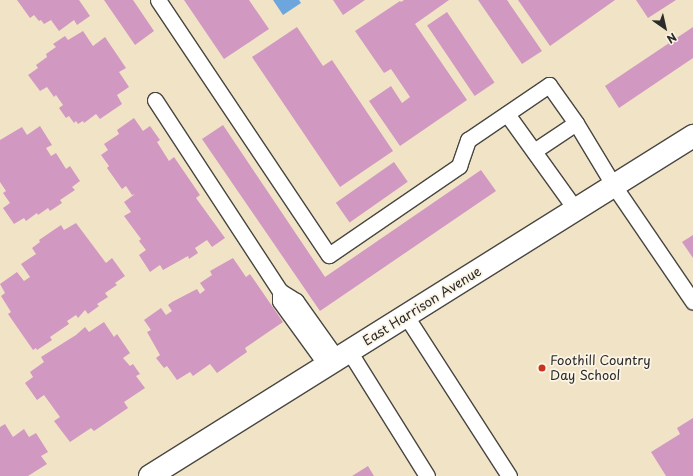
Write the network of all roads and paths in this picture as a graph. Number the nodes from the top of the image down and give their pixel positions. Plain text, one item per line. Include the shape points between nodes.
1 (158, 0) edge
2 (155, 100) dead end
3 (507, 114) junction
4 (576, 123) junction
5 (693, 136) edge
6 (534, 151) junction
7 (614, 186) junction
8 (576, 210) junction
9 (693, 302) edge
10 (406, 316) junction
11 (338, 359) junction
12 (150, 476) edge
13 (427, 476) edge
14 (509, 476) edge

1 - 3 lane via 329,255 459,166 468,140
2 - 11 lane via 280,290 280,301
3 - 4 lane via 549,85
3 - 6 lane
4 - 6 lane
4 - 7 lane
5 - 7 street, East Harrison Avenue
6 - 8 lane
7 - 8 street, East Harrison Avenue
7 - 9 lane
8 - 10 street, East Harrison Avenue
10 - 11 street, East Harrison Avenue
10 - 14 lane
11 - 12 street, East Harrison Avenue
11 - 13 lane via 385,408

